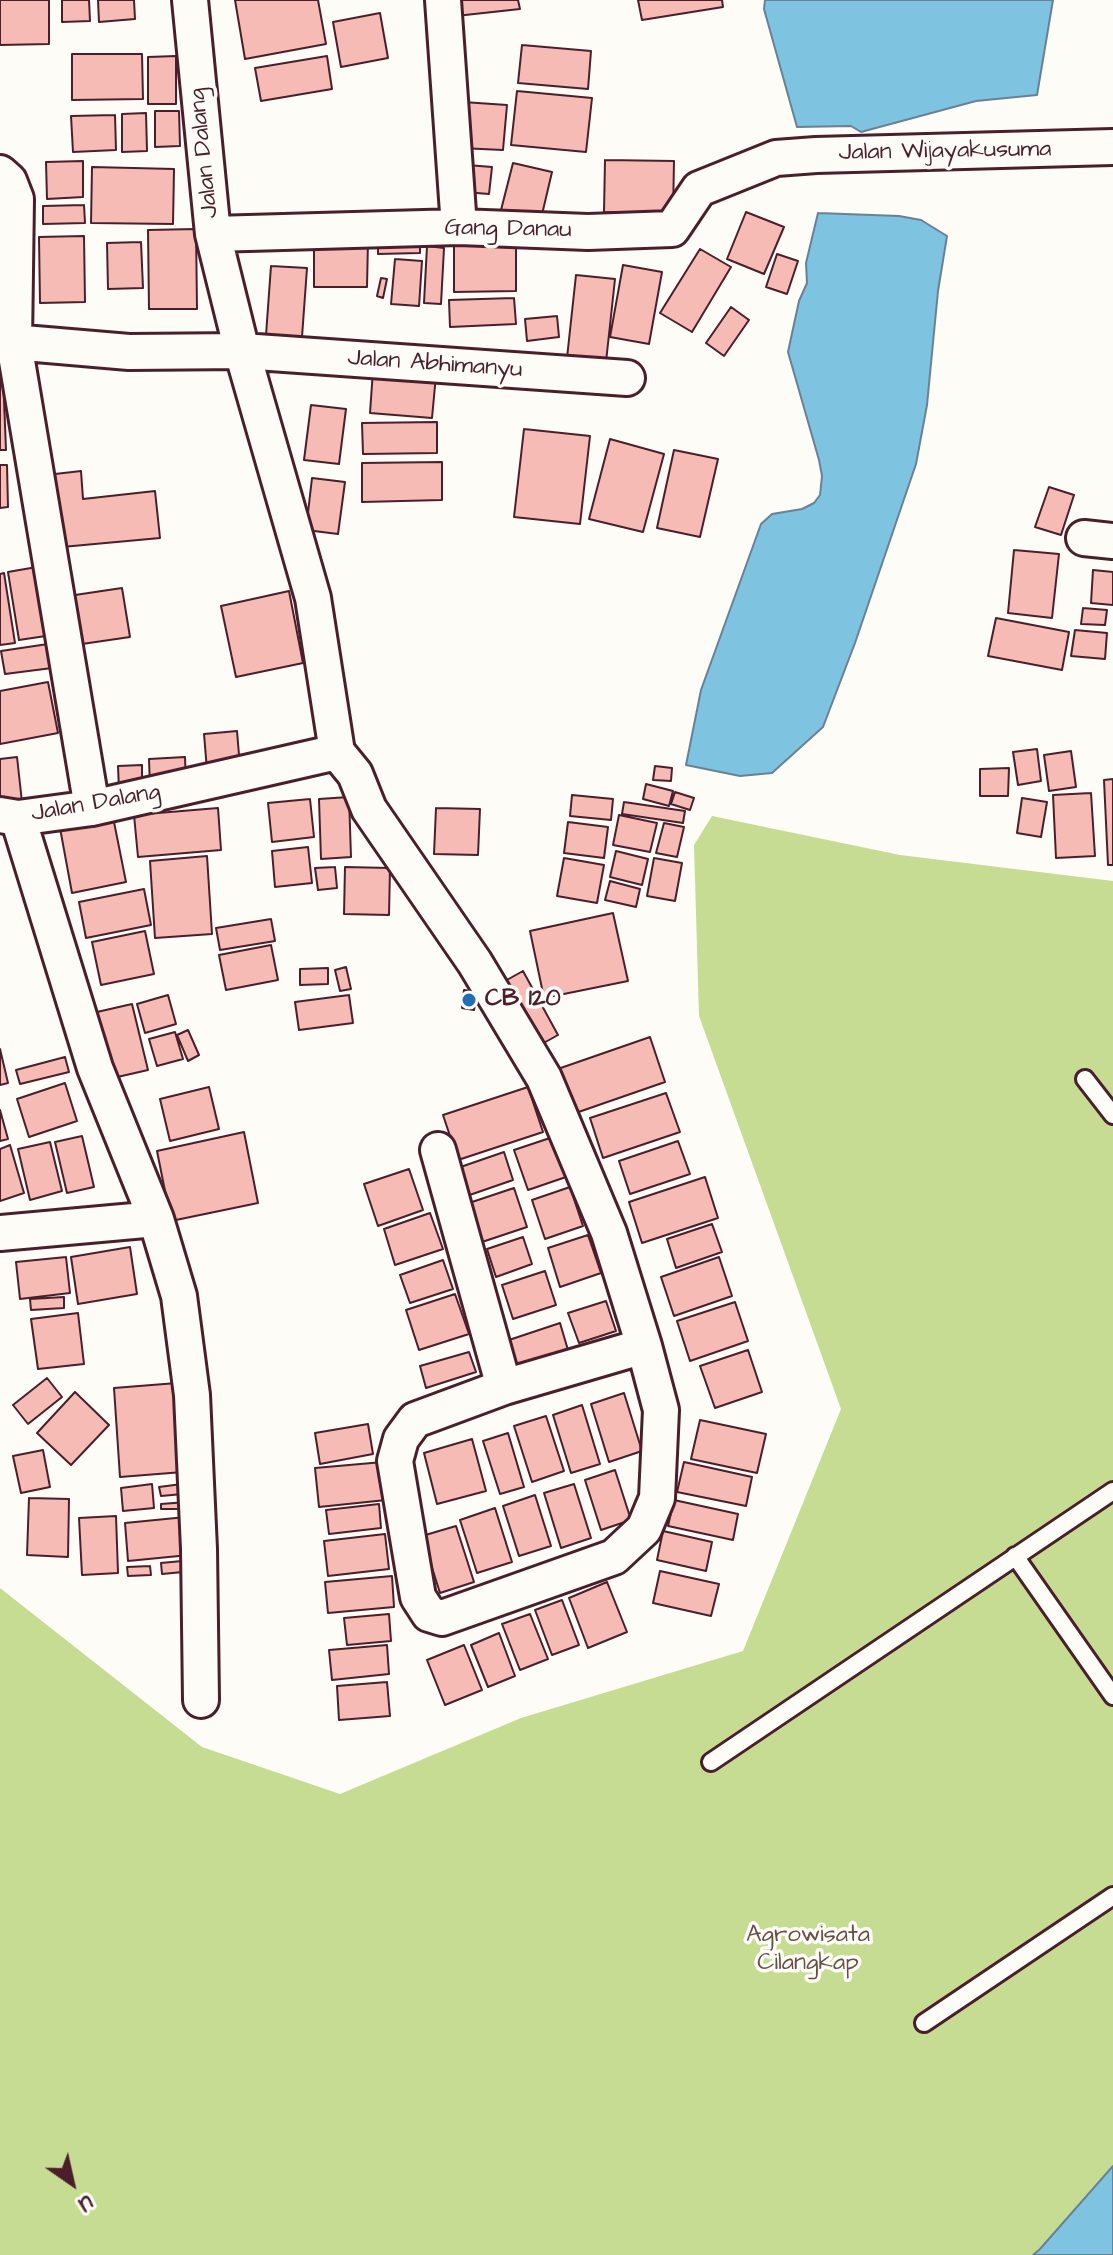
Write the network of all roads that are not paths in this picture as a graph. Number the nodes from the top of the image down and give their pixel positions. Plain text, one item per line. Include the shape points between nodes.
1 (190, 0) edge
2 (443, 0) edge
3 (1113, 147) edge
4 (776, 158) joint
5 (0, 173) edge
6 (459, 227) junction
7 (213, 234) junction
8 (7, 342) edge
9 (242, 351) junction
10 (627, 378) dead end
11 (337, 752) junction
12 (92, 808) junction
13 (9, 816) edge
14 (1085, 1079) dead end
15 (1113, 1115) edge
16 (438, 1150) dead end
17 (156, 1219) junction
18 (0, 1233) edge
19 (644, 1346) junction
20 (504, 1387) junction
21 (1113, 1491) edge
22 (1015, 1556) junction
23 (1113, 1696) edge
24 (201, 1700) dead end
25 (711, 1762) dead end
26 (1113, 1896) edge
27 (924, 2023) dead end

1 - 7 street, Jalan Dalang
2 - 6 street
3 - 4 street, Jalan Wijayakusuma
4 - 6 street, Gang Danau via 699,189 672,229
5 - 8 street via 16,199
6 - 7 street, Gang Danau
7 - 9 street, Jalan Dalang
8 - 9 street via 129,352
8 - 12 street
9 - 10 street, Jalan Abhimanyu
9 - 11 street, Jalan Dalang via 313,598
11 - 12 street, Jalan Dalang
11 - 19 street via 544,1078 609,1233
12 - 13 street, Jalan Dalang
13 - 17 street, Jalan Dalang via 95,1068
14 - 15 lane
16 - 20 street
17 - 18 street
17 - 24 street, Jalan Dalang via 179,1296 192,1395
19 - 20 street
19 - 20 street via 661,1410 657,1498 644,1529 614,1557 442,1618 429,1614 418,1597 395,1461 401,1439 415,1420
21 - 22 lane
22 - 23 lane
22 - 25 lane
26 - 27 lane

